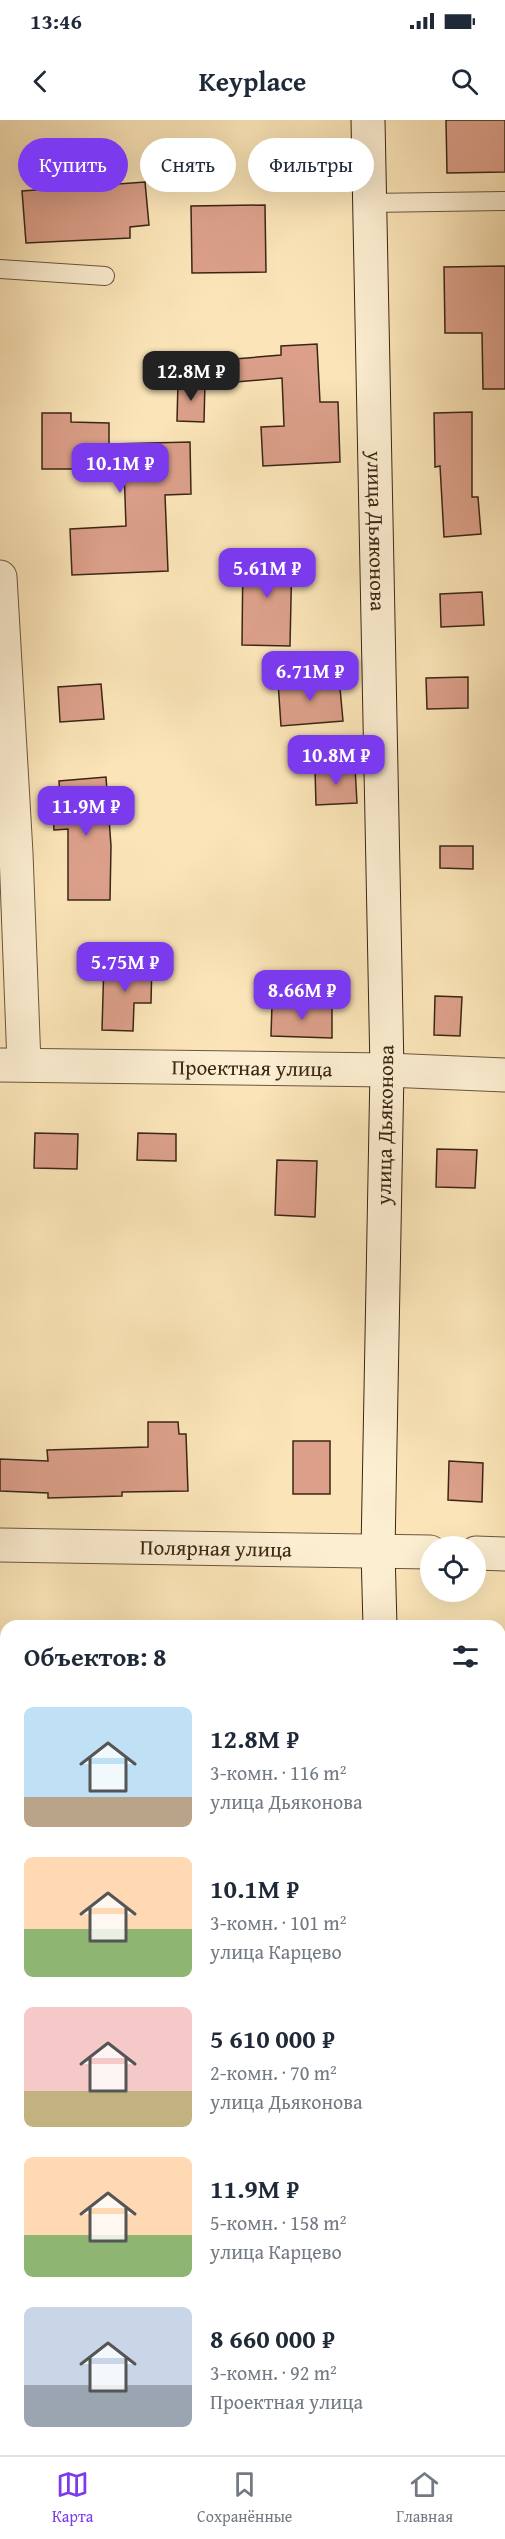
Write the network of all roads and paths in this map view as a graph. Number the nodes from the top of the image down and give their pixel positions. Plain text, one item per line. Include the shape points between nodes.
1 (368, 120) edge
2 (505, 201) edge
3 (369, 203) junction
4 (0, 269) edge
5 (105, 276) dead end
6 (0, 577) edge
7 (8, 854) edge
8 (12, 1064) edge
9 (387, 1070) junction
10 (505, 1075) edge
11 (0, 1545) edge
12 (378, 1551) junction
13 (420, 1552) edge
14 (486, 1553) edge
15 (505, 1554) edge
16 (380, 1620) edge

1 - 3 main road, улица Дьяконова
2 - 3 lane
3 - 9 main road, улица Дьяконова
4 - 5 lane
6 - 7 main road
7 - 8 main road
8 - 9 main road, Проектная улица
9 - 10 main road, Проектная улица
9 - 12 main road, улица Дьяконова
11 - 12 main road, Полярная улица
12 - 13 main road, Полярная улица
12 - 16 main road, улица Дьяконова
14 - 15 main road

